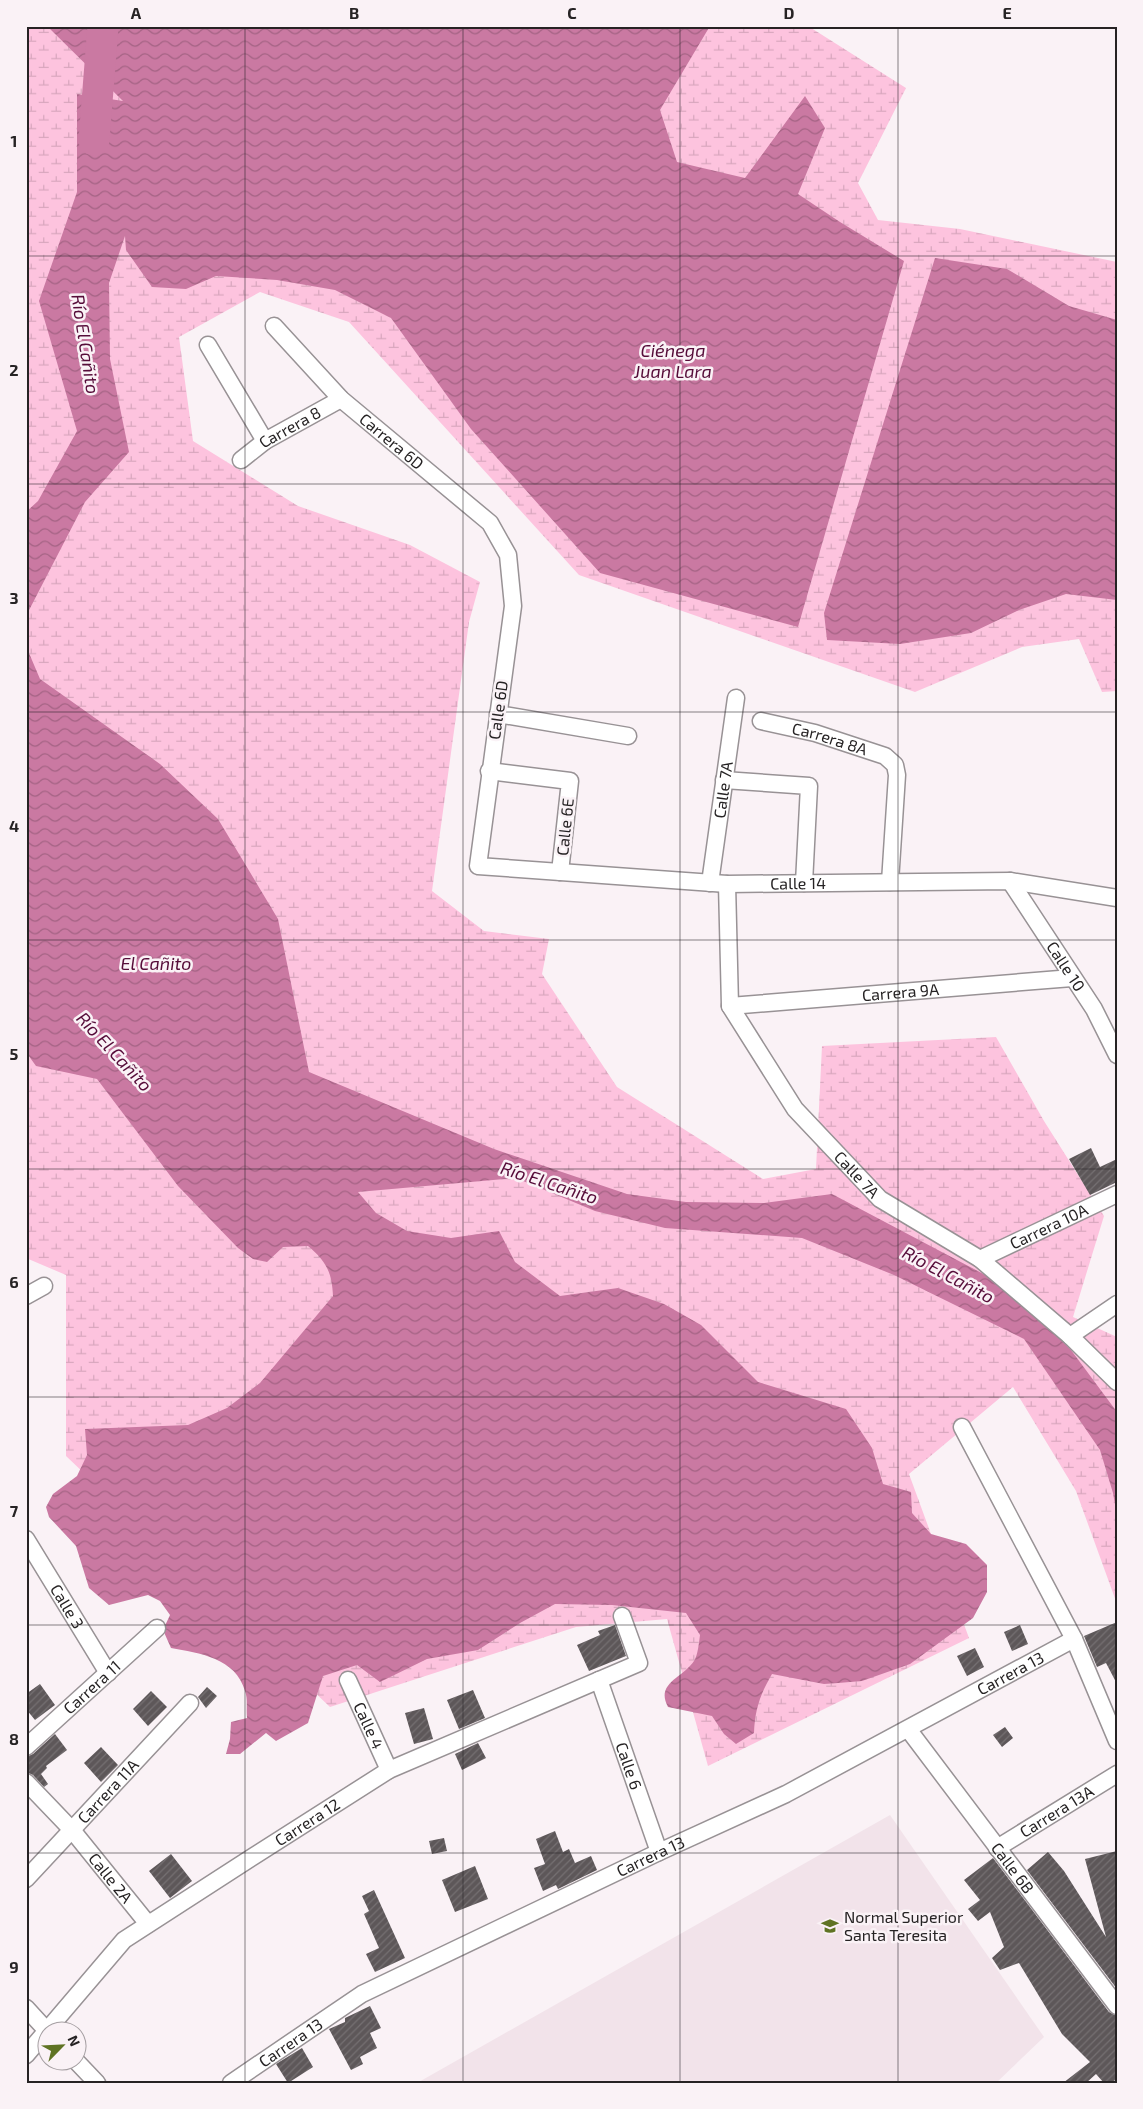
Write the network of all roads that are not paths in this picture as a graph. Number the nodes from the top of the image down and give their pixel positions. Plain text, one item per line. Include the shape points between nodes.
1 (274, 326) dead end
2 (208, 345) dead end
3 (341, 399) junction
4 (265, 441) junction
5 (241, 460) dead end
6 (508, 554) joint
7 (736, 698) dead end
8 (498, 714) junction
9 (761, 721) dead end
10 (628, 736) dead end
11 (489, 771) junction
12 (724, 780) junction
13 (478, 866) joint
14 (560, 872) junction
15 (1010, 881) junction
16 (890, 882) junction
17 (710, 883) junction
18 (804, 883) junction
19 (727, 884) junction
20 (1117, 898) edge
21 (1072, 978) junction
22 (730, 1006) junction
23 (1117, 1055) edge
24 (1117, 1194) edge
25 (980, 1259) junction
26 (44, 1286) dead end
27 (26, 1296) edge
28 (1117, 1304) edge
29 (1070, 1336) junction
30 (1117, 1382) edge
31 (962, 1427) dead end
32 (26, 1539) edge
33 (622, 1616) dead end
34 (157, 1628) dead end
35 (1074, 1639) junction
36 (108, 1673) junction
37 (348, 1680) dead end
38 (598, 1680) junction
39 (190, 1703) dead end
40 (908, 1729) junction
41 (1117, 1741) edge
42 (26, 1747) edge
43 (389, 1770) junction
44 (1117, 1774) edge
45 (26, 1782) edge
46 (72, 1830) junction
47 (997, 1848) junction
48 (660, 1852) junction
49 (26, 1879) edge
50 (148, 1924) junction
51 (1117, 2006) edge
52 (26, 2008) edge
53 (39, 2022) edge
54 (55, 2022) edge
55 (38, 2041) edge
56 (26, 2055) edge
57 (87, 2072) edge
58 (234, 2082) edge
59 (97, 2083) edge

1 - 3 street, Carrera 6D
2 - 4 street
3 - 4 street, Carrera 8
3 - 6 street, Carrera 6D via 490,522
4 - 5 street, Carrera 8
6 - 8 street, Calle 6D via 513,606
7 - 12 street, Calle 7A
8 - 10 street
8 - 11 street, Calle 6D
9 - 16 street, Carrera 8A via 815,733 868,750 885,756 895,765
11 - 13 street, Calle 6D
11 - 14 street, Calle 6E via 570,781
12 - 17 street, Calle 7A
12 - 18 street via 809,786
13 - 14 street, Calle 14
14 - 17 street, Calle 14
15 - 16 street, Calle 14
15 - 20 street, Calle 14
15 - 21 street, Calle 10
16 - 18 street, Calle 14
17 - 19 street, Calle 14
18 - 19 street, Calle 14
19 - 22 street
21 - 22 street, Carrera 9A
21 - 23 street, Calle 10 via 1094,1009
22 - 25 street, Calle 7A via 795,1109 880,1199
24 - 25 street, Carrera 10A
25 - 29 street, Calle 7A
26 - 27 street
28 - 29 street
29 - 30 street, Calle 7A
31 - 35 street
32 - 36 street, Calle 3
33 - 38 street, Carrera 12 via 639,1663
34 - 36 street, Carrera 11
35 - 40 street, Carrera 13
35 - 41 street
36 - 42 street, Carrera 11
37 - 43 street, Calle 4
38 - 43 street, Carrera 12
38 - 48 street, Calle 6
39 - 46 street, Carrera 11A
40 - 47 street, Calle 6B
40 - 48 street, Carrera 13 via 786,1794
43 - 50 street, Carrera 12
44 - 47 street, Carrera 13A
45 - 46 street, Calle 2A
46 - 49 street, Carrera 11A
46 - 50 street, Calle 2A
47 - 51 street, Calle 6B
48 - 58 street, Carrera 13 via 362,1994
50 - 54 street, Carrera 12 via 124,1940
52 - 53 street
55 - 56 street, Carrera 12
57 - 59 street

